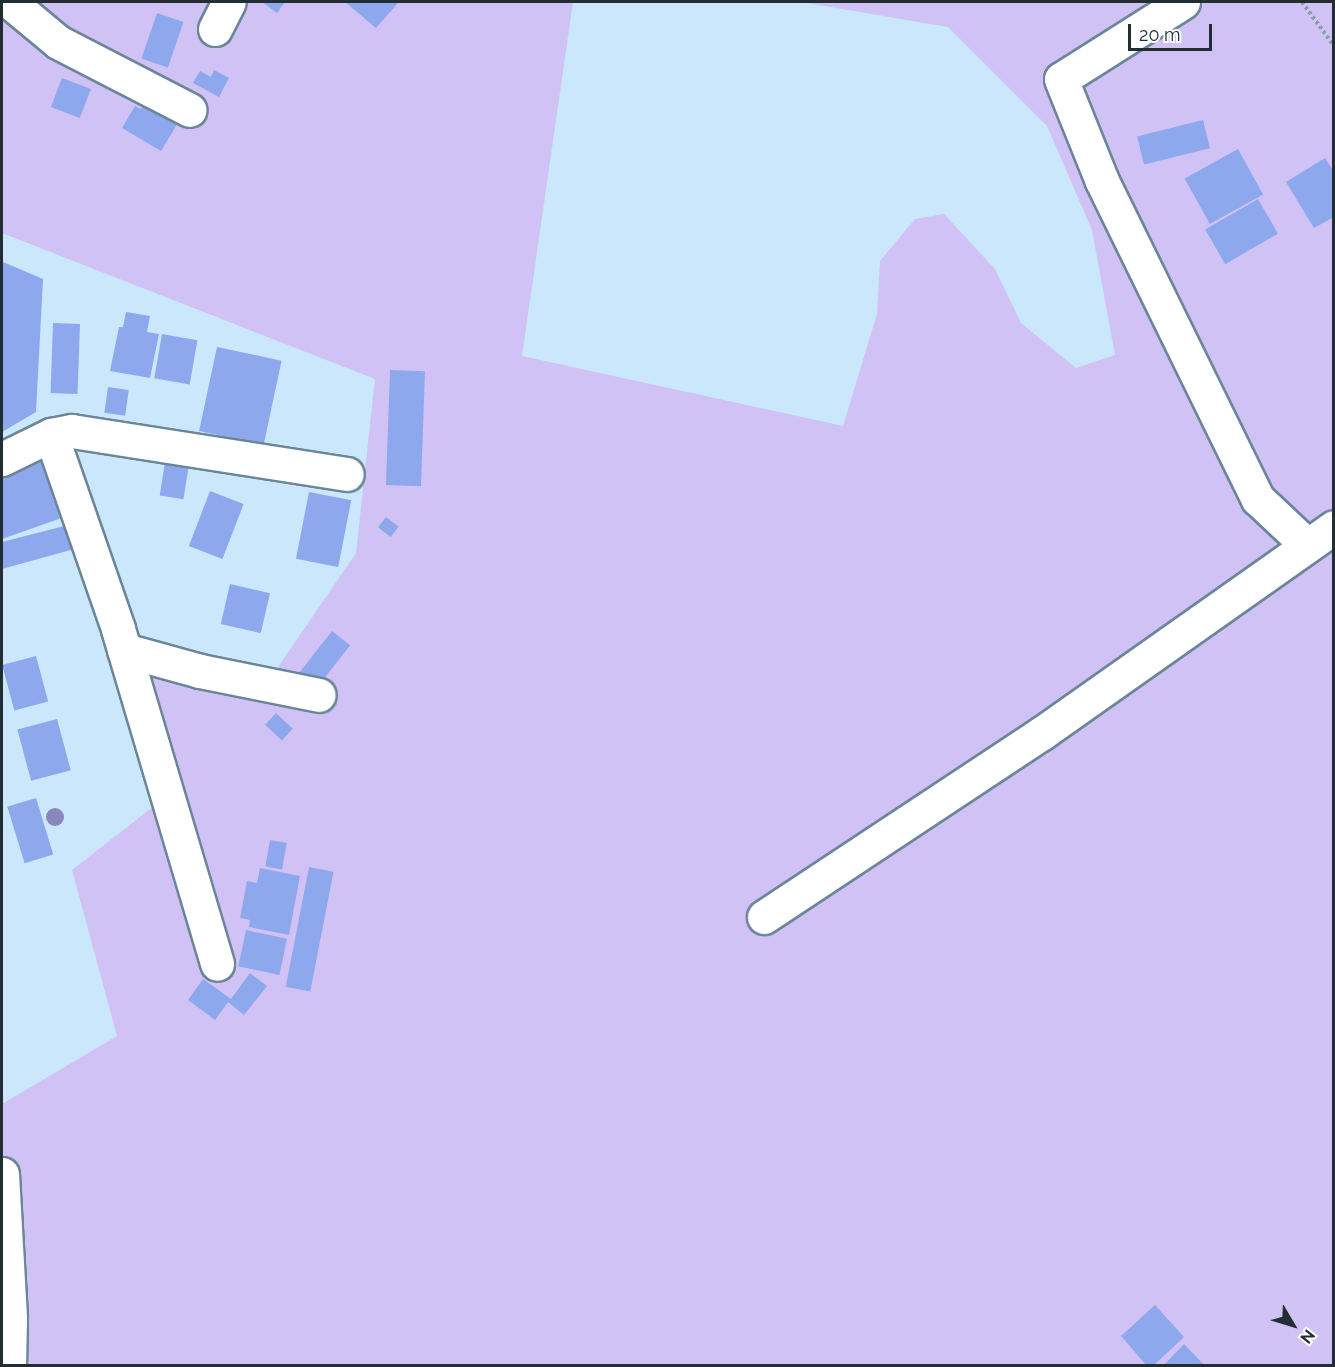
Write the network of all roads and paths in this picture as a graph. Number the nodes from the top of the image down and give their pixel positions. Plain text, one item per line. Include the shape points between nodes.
1 (10, 2) edge
2 (1183, 2) edge
3 (1302, 2) edge
4 (1334, 46) edge
5 (190, 110) dead end
6 (51, 435) junction
7 (2, 459) edge
8 (347, 474) dead end
9 (1334, 527) edge
10 (1307, 545) junction
11 (124, 650) junction
12 (319, 695) dead end
13 (764, 917) dead end
14 (217, 964) dead end
15 (2, 1174) edge
16 (9, 1365) edge

1 - 5 street via 58,42
2 - 10 street via 1061,80 1102,181 1258,499
3 - 4 path
6 - 7 street
6 - 8 street via 72,431
6 - 11 street
9 - 10 street
10 - 13 street via 1042,733
11 - 12 street via 200,671
11 - 14 street
15 - 16 street

